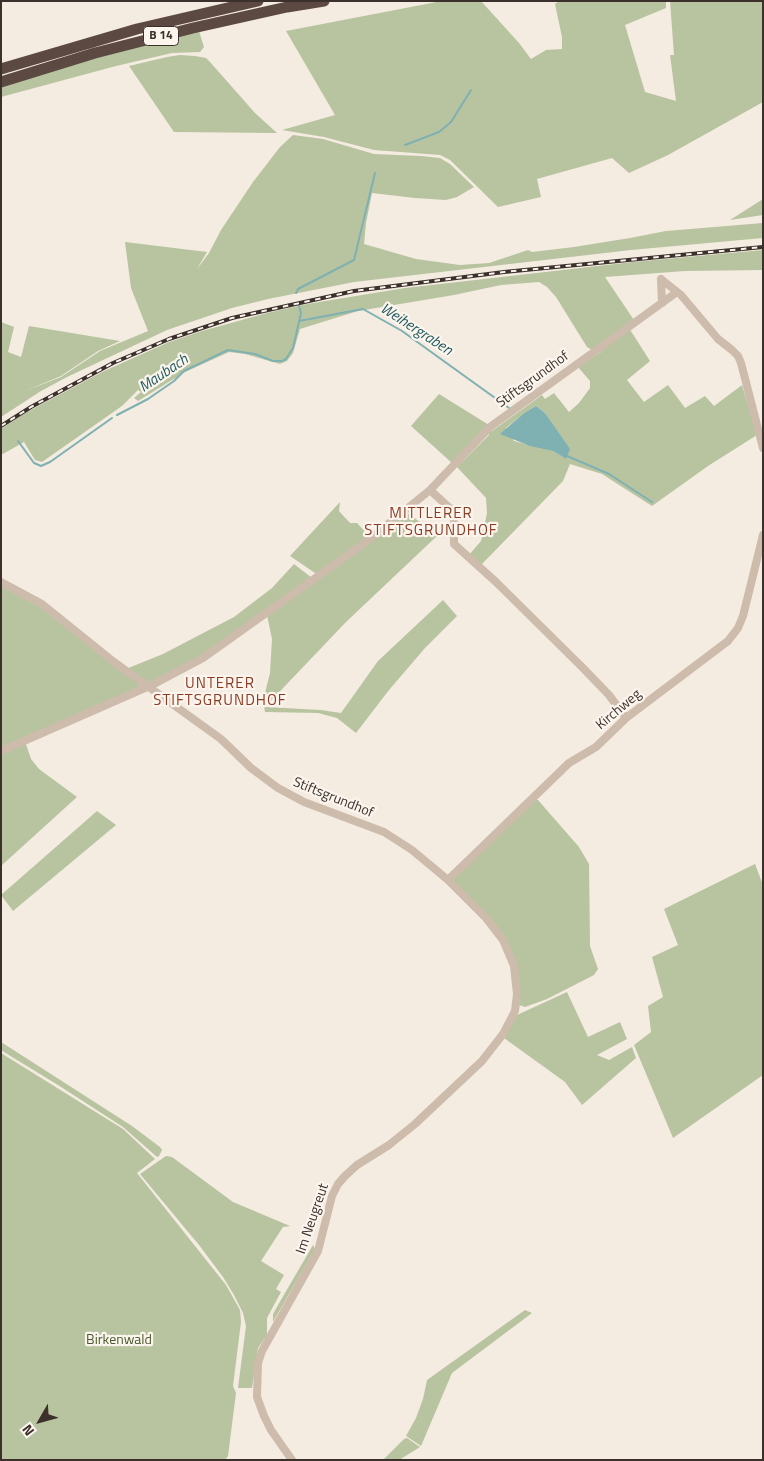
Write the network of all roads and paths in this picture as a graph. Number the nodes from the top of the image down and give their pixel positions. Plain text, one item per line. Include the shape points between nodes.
1 (258, 1) edge
2 (324, 1) edge
3 (1, 69) edge
4 (1, 82) edge
5 (677, 292) junction
6 (662, 303) junction
7 (763, 448) edge
8 (430, 490) junction
9 (763, 535) edge
10 (1, 582) edge
11 (147, 686) junction
12 (626, 718) junction
13 (1, 751) edge
14 (448, 880) junction
15 (515, 1011) joint
16 (292, 1460) edge

1 - 3 highway, B 14 via 137,29
2 - 4 highway, B 14 via 193,28
5 - 6 street, Stiftsgrundhof
5 - 6 street via 661,279
5 - 7 street via 718,339 738,356
6 - 8 street, Stiftsgrundhof via 490,427
8 - 11 street, Stiftsgrundhof via 366,542 203,658
8 - 12 street via 454,512 454,544 596,681
9 - 12 street, Kirchweg via 738,628 728,641
10 - 11 street via 42,604
11 - 13 street
11 - 14 street, Stiftsgrundhof via 221,740 278,788 400,841
12 - 14 street, Kirchweg via 596,747 569,764
14 - 15 street, Stiftsgrundhof via 486,918 507,948 516,980
15 - 16 street, Im Neugreut via 503,1034 482,1061 415,1124 345,1176 332,1196 318,1252 258,1363 257,1396 264,1416

